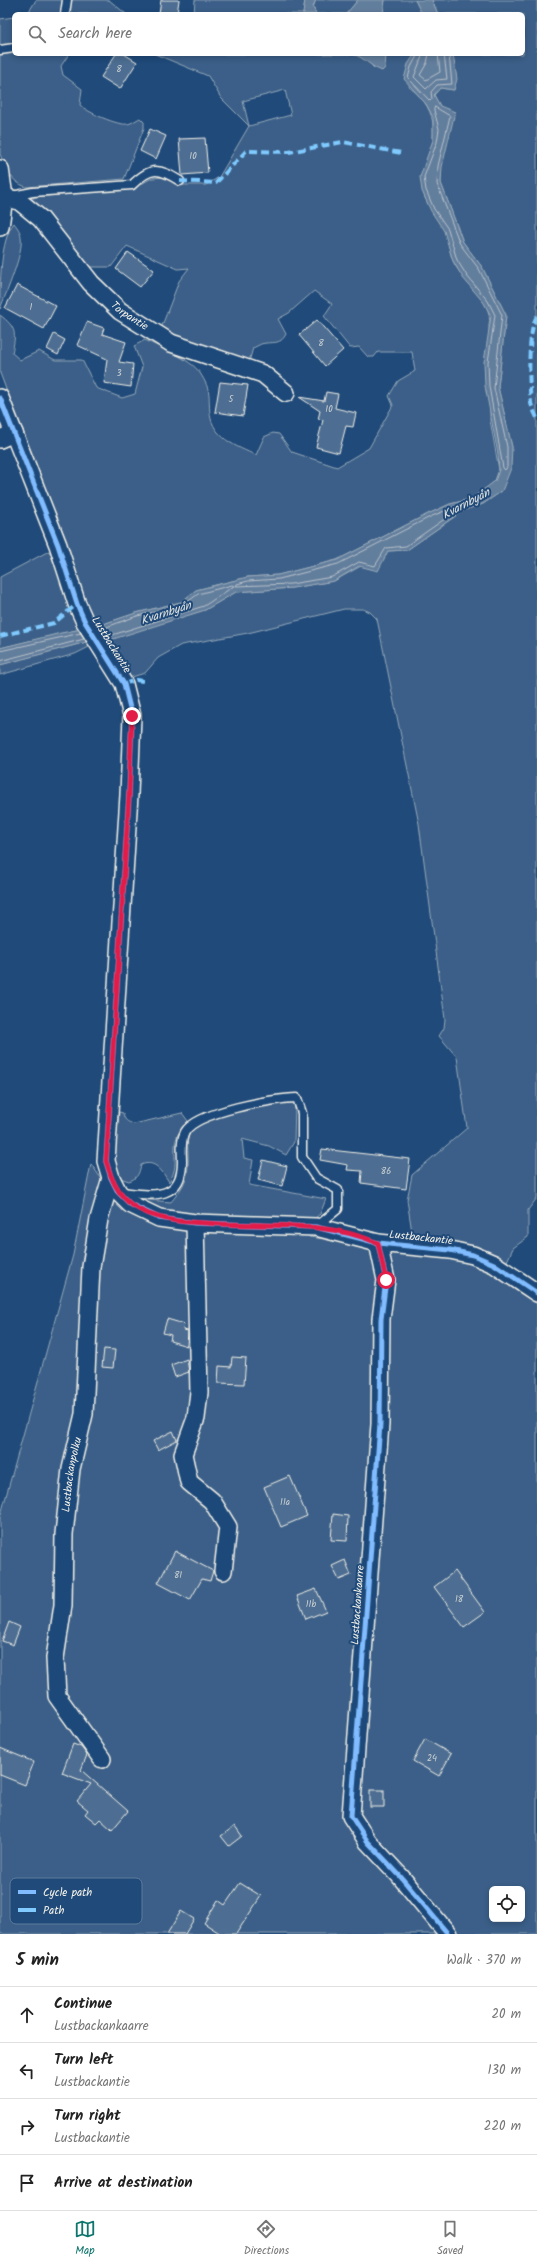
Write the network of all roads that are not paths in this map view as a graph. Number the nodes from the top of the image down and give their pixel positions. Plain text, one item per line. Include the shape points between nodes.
1 (67, 0) edge
2 (65, 12) edge
3 (12, 48) edge
4 (0, 50) edge
5 (0, 169) edge
6 (180, 181) dead end
7 (4, 197) junction
8 (0, 227) edge
9 (286, 393) dead end
10 (0, 398) edge
11 (7, 436) edge
12 (115, 1185) junction
13 (195, 1223) junction
14 (316, 1227) junction
15 (378, 1243) junction
16 (537, 1293) edge
17 (223, 1571) dead end
18 (102, 1759) dead end
19 (448, 1934) edge

1 - 2 lane
3 - 4 lane
5 - 7 street
6 - 7 lane via 167,173 153,170 142,175 132,186 33,192
7 - 8 street
7 - 9 street, Torpantie via 19,201 41,219 91,282 120,311 170,343 263,374
10 - 11 street, Lustbackantie
11 - 12 street, Lustbackantie via 55,538 85,622 124,684 132,716 106,1161
12 - 13 street, Lustbackantie via 130,1204 159,1218
12 - 14 lane via 156,1196 173,1189 182,1175 182,1144 185,1132 192,1123 217,1113 279,1098 297,1098 302,1113 302,1157 316,1178 338,1190 338,1209
12 - 18 street, Lustbackanpolku via 99,1219 91,1268 84,1414 70,1476 64,1534 63,1605 55,1658 57,1696
13 - 14 street, Lustbackantie
13 - 17 street via 199,1392 196,1418 183,1454 189,1482 212,1501 228,1527
14 - 15 street, Lustbackantie
15 - 16 street, Lustbackantie via 450,1250 473,1255 494,1264
15 - 19 street, Lustbackankaarre via 386,1280 380,1319 380,1424 351,1816 368,1842

